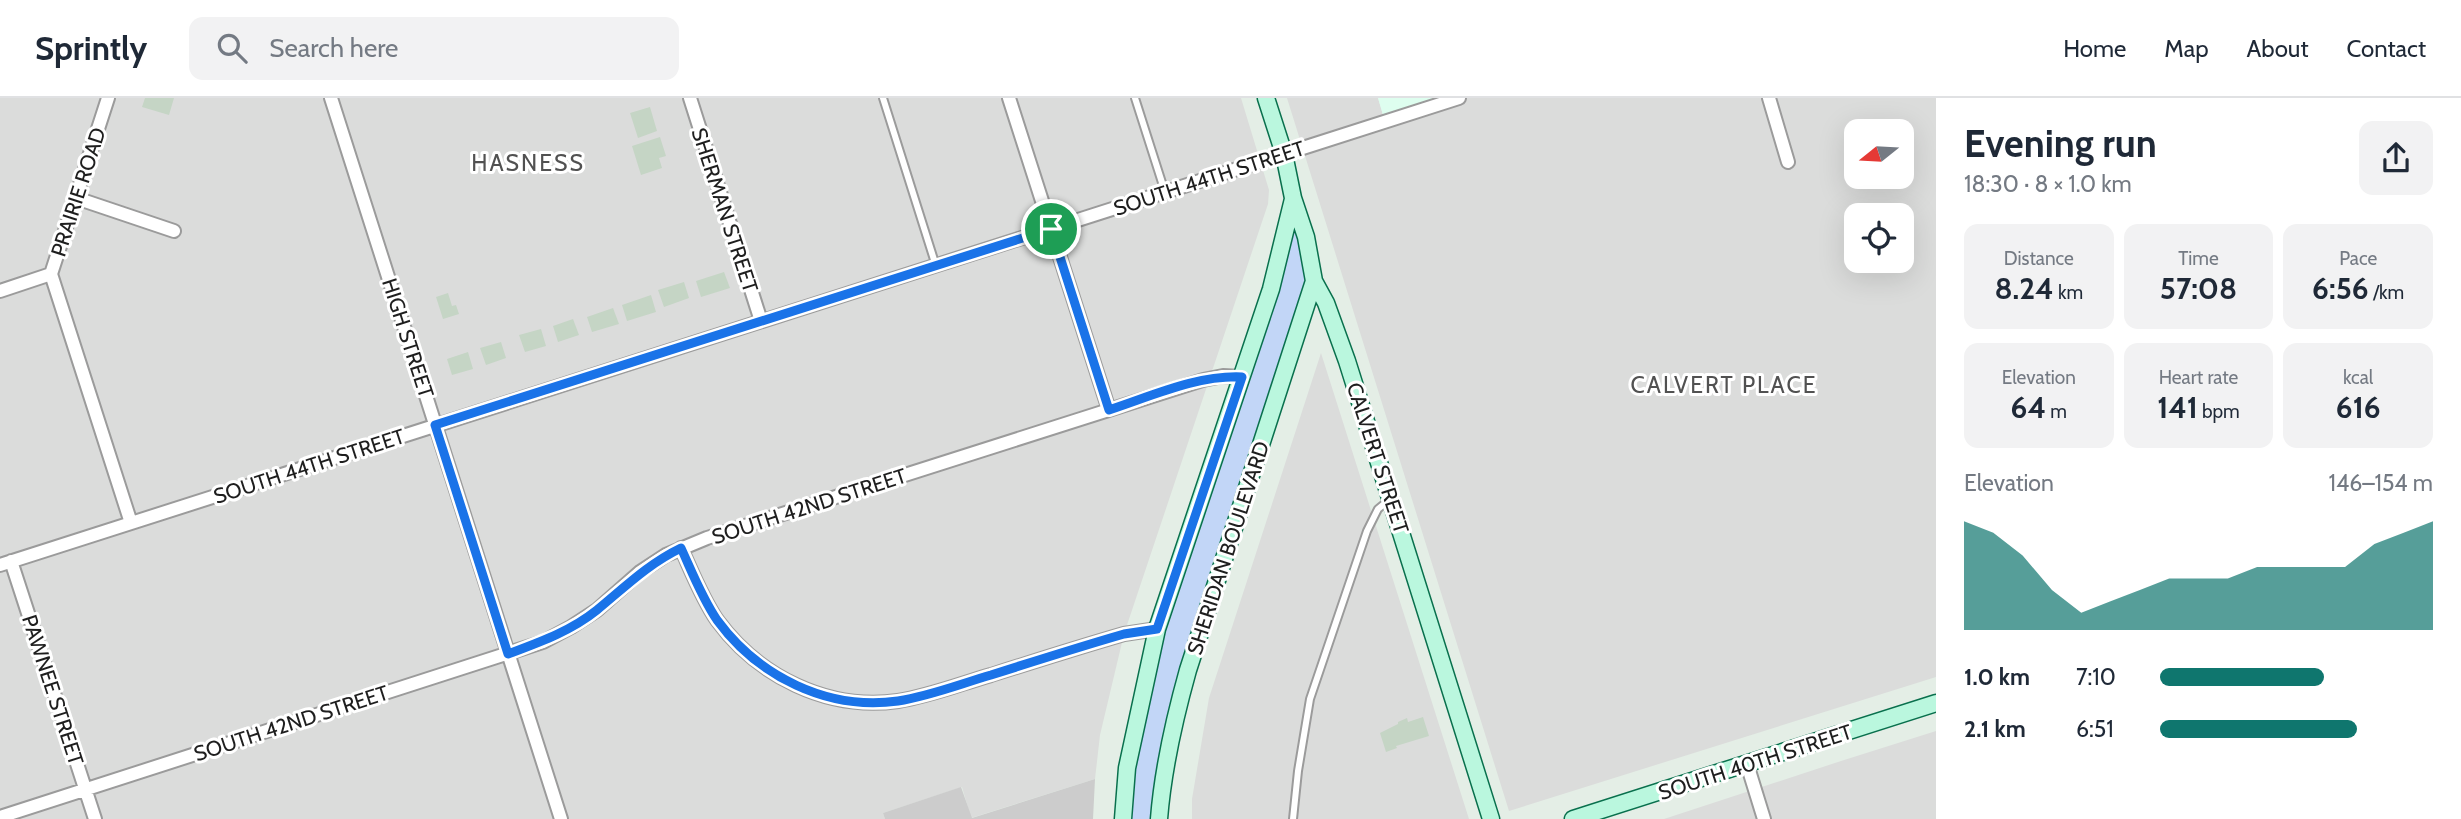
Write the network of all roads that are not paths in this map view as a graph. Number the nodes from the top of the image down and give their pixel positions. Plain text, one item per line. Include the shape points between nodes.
1 (108, 98) edge
2 (331, 98) edge
3 (690, 98) edge
4 (883, 98) edge
5 (1009, 98) edge
6 (1135, 98) edge
7 (1266, 98) edge
8 (1459, 98) edge
9 (1769, 98) edge
10 (1284, 154) junction
11 (1788, 162) dead end
12 (1164, 192) junction
13 (76, 198) junction
14 (1293, 198) junction
15 (1051, 229) junction
16 (174, 231) dead end
17 (936, 266) junction
18 (51, 274) junction
19 (1314, 281) junction
20 (0, 291) edge
21 (761, 321) junction
22 (1242, 377) junction
23 (1109, 410) junction
24 (435, 425) junction
25 (1391, 498) junction
26 (131, 523) junction
27 (681, 548) junction
28 (6, 563) edge
29 (1157, 629) junction
30 (508, 654) junction
31 (1936, 703) edge
32 (1748, 764) junction
33 (85, 789) junction
34 (0, 817) edge
35 (94, 819) edge
36 (561, 819) edge
37 (1123, 819) edge
38 (1159, 819) edge
39 (1293, 819) edge
40 (1491, 819) edge
41 (1573, 819) edge
42 (1764, 819) edge

1 - 13 street, PRAIRIE ROAD
2 - 24 street, HIGH STREET
3 - 21 street, SHERMAN STREET
4 - 17 lane
5 - 15 street
6 - 12 lane
7 - 10 main road, CALVERT STREET
8 - 10 street, SOUTH 44TH STREET
9 - 11 street
10 - 12 street, SOUTH 44TH STREET
10 - 14 main road, CALVERT STREET
12 - 15 street, SOUTH 44TH STREET
13 - 16 street
13 - 18 street, PRAIRIE ROAD
14 - 19 main road, CALVERT STREET
14 - 22 main road, SHERIDAN BOULEVARD via 1271,289
15 - 17 street, SOUTH 44TH STREET
15 - 23 street
17 - 21 street, SOUTH 44TH STREET
18 - 20 street, PRAIRIE ROAD
18 - 26 street
19 - 25 main road, CALVERT STREET via 1332,317
19 - 38 main road, SHERIDAN BOULEVARD via 1188,670 1172,726
21 - 24 street, SOUTH 44TH STREET
22 - 23 street, SOUTH 42ND STREET via 1203,380
22 - 29 main road, SHERIDAN BOULEVARD
23 - 27 street, SOUTH 42ND STREET
24 - 26 street, SOUTH 44TH STREET
24 - 30 street, HIGH STREET
25 - 39 lane via 1378,509 1367,531 1310,699
25 - 40 main road, CALVERT STREET
26 - 28 street, SOUTH 44TH STREET
27 - 29 street via 716,618 750,657 789,683 839,699 867,703 919,697 1124,634
27 - 30 street, SOUTH 42ND STREET via 640,572 571,627
28 - 33 street, PAWNEE STREET
29 - 37 main road, SHERIDAN BOULEVARD via 1127,768
30 - 33 street, SOUTH 42ND STREET
30 - 36 street, HIGH STREET
31 - 32 main road, SOUTH 40TH STREET
32 - 41 main road, SOUTH 40TH STREET
32 - 42 street
33 - 34 street, SOUTH 42ND STREET
33 - 35 street, PAWNEE STREET

